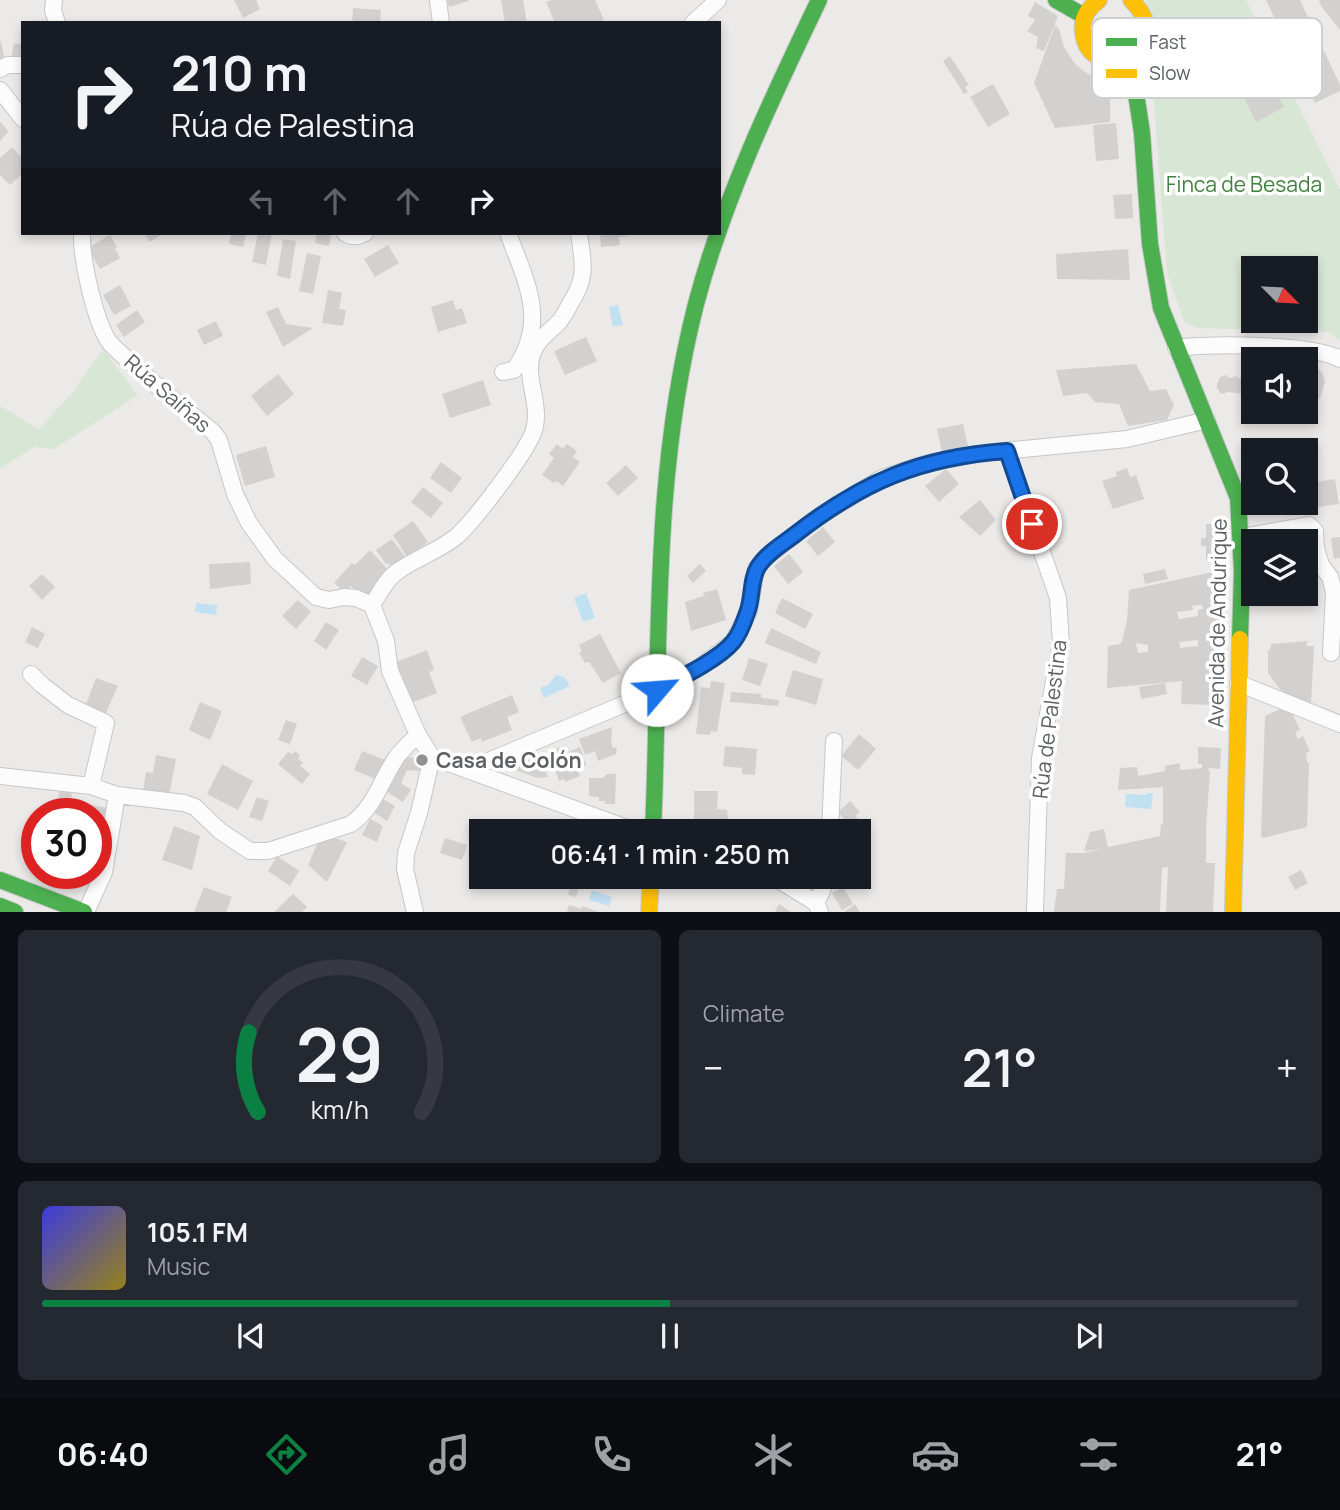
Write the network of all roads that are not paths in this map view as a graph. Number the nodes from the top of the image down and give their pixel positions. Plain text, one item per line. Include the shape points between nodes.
1 (54, 0) edge
2 (438, 0) edge
3 (718, 0) edge
4 (819, 0) edge
5 (1056, 0) edge
6 (1099, 0) edge
7 (1131, 0) edge
8 (1084, 16) junction
9 (1146, 18) edge
10 (56, 21) edge
11 (441, 21) edge
12 (695, 21) edge
13 (1092, 50) edge
14 (21, 65) edge
15 (0, 69) edge
16 (0, 90) edge
17 (1136, 98) edge
18 (21, 116) edge
19 (721, 233) edge
20 (82, 235) edge
21 (509, 235) edge
22 (579, 235) edge
23 (720, 235) edge
24 (1175, 348) junction
25 (1340, 359) edge
26 (503, 372) dead end
27 (1207, 420) junction
28 (1007, 451) junction
29 (1241, 529) edge
30 (1287, 529) edge
31 (1313, 529) edge
32 (1318, 555) edge
33 (1241, 574) edge
34 (1335, 577) edge
35 (372, 605) junction
36 (1331, 653) dead end
37 (31, 674) dead end
38 (1238, 683) junction
39 (657, 690) junction
40 (1340, 724) edge
41 (418, 734) junction
42 (834, 741) dead end
43 (432, 757) junction
44 (467, 770) junction
45 (0, 776) edge
46 (91, 786) junction
47 (117, 795) junction
48 (602, 819) edge
49 (653, 819) edge
50 (831, 819) edge
51 (0, 880) edge
52 (650, 889) edge
53 (791, 889) edge
54 (822, 889) edge
55 (0, 906) edge
56 (818, 908) edge
57 (15, 912) edge
58 (85, 912) edge
59 (415, 912) edge
60 (649, 912) edge
61 (1035, 912) edge
62 (1233, 912) edge

1 - 10 street
2 - 11 street
3 - 12 street
4 - 19 main road via 751,148
5 - 8 main road
6 - 8 main road
7 - 9 main road
8 - 13 main road via 1083,37
14 - 15 street
16 - 18 street
17 - 24 main road, Avenida de Andurique via 1155,277
20 - 35 street, Rúa Saíñas via 83,259 103,331 158,388 213,432 234,494 275,559 317,597 356,598
21 - 26 street via 533,307 524,356 514,370
22 - 35 street via 581,287 531,356 536,416 526,446 457,536 392,575
23 - 39 main road via 696,303 674,416 663,510
24 - 25 street via 1296,349
24 - 27 main road, Avenida de Andurique
27 - 28 street via 1127,439
27 - 29 main road, Avenida de Andurique via 1238,498
28 - 39 street via 905,470 882,478 821,514 756,569 748,611 733,642
28 - 61 street, Rúa de Palestina via 1058,598 1061,643 1040,758
30 - 31 street via 1309,525
32 - 34 street via 1321,565
33 - 38 main road, Avenida de Andurique
34 - 36 street
35 - 41 street via 386,641 390,671
37 - 46 street via 68,705 106,723
38 - 40 street
38 - 62 main road, Avenida de Andurique
39 - 44 street
39 - 49 main road
41 - 43 street
41 - 47 street via 398,756 362,816 351,824 268,851 250,851 236,843 195,807
42 - 50 street
43 - 44 street
43 - 59 street via 405,853
44 - 48 street
45 - 46 street
46 - 47 street
47 - 58 street via 104,872
51 - 58 main road
52 - 60 main road
53 - 56 street
54 - 56 street
55 - 57 main road

